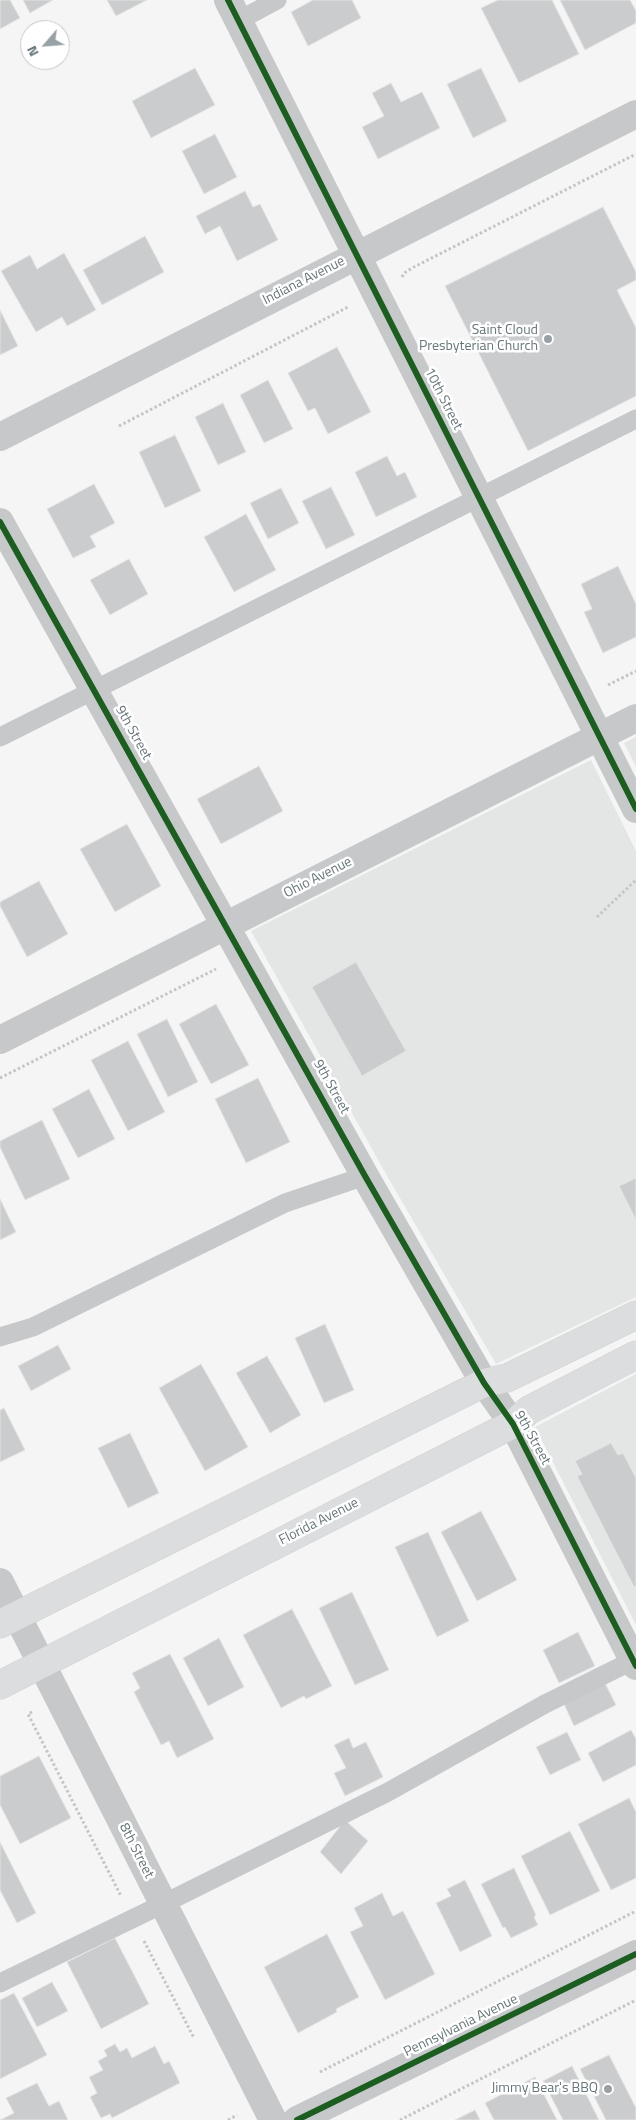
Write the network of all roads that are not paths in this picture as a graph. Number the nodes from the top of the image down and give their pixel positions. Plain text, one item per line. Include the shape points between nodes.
1 (277, 0) edge
2 (233, 10) edge
3 (636, 114) edge
4 (356, 255) junction
5 (636, 419) edge
6 (0, 437) edge
7 (479, 498) junction
8 (0, 522) edge
9 (94, 690) junction
10 (636, 718) edge
11 (600, 736) junction
12 (0, 737) edge
13 (636, 809) edge
14 (227, 924) junction
15 (0, 1040) edge
16 (365, 1176) junction
17 (636, 1315) edge
18 (0, 1337) edge
19 (636, 1355) edge
20 (484, 1383) junction
21 (513, 1424) junction
22 (0, 1582) edge
23 (8, 1619) edge
24 (635, 1662) edge
25 (41, 1664) junction
26 (0, 1685) edge
27 (163, 1904) junction
28 (636, 1954) edge
29 (0, 1983) edge
30 (268, 2110) edge
31 (297, 2120) edge

1 - 2 lane
2 - 4 street, 10th Street
3 - 4 street, Indiana Avenue
4 - 6 street, Indiana Avenue
4 - 7 street, 10th Street
5 - 7 lane
7 - 9 lane
7 - 11 street, 10th Street
8 - 9 street, 9th Street
9 - 12 lane
9 - 14 street, 9th Street
10 - 11 street, Ohio Avenue
11 - 13 street, 10th Street
11 - 14 street, Ohio Avenue
14 - 15 street, Ohio Avenue
14 - 16 street, 9th Street
16 - 18 lane via 285,1203 33,1327
16 - 20 street, 9th Street
17 - 20 main road via 507,1378
19 - 21 main road, Florida Avenue via 530,1410
20 - 21 street, 9th Street
20 - 23 main road
21 - 24 street, 9th Street
21 - 25 main road, Florida Avenue
22 - 23 street, 8th Street
23 - 25 street, 8th Street
24 - 27 lane via 544,1704 388,1792
25 - 26 main road, Florida Avenue
25 - 27 street, 8th Street
27 - 29 lane
27 - 30 street, 8th Street
28 - 31 street, Pennsylvania Avenue

